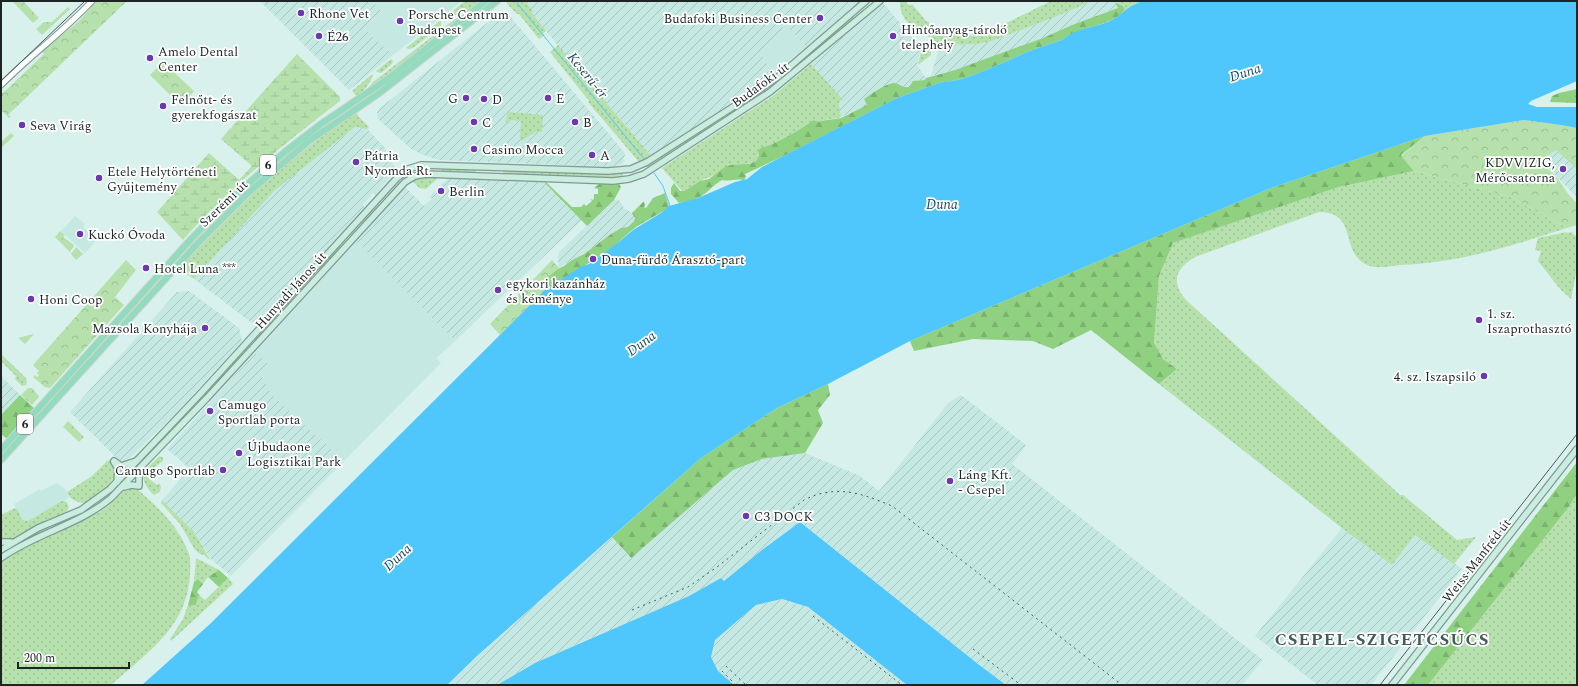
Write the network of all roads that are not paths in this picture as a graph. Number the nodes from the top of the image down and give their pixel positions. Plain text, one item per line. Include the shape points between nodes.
1 (92, 1) edge
2 (486, 1) edge
3 (497, 1) edge
4 (866, 1) edge
5 (880, 1) edge
6 (854, 11) junction
7 (860, 18) junction
8 (773, 80) junction
9 (1, 85) edge
10 (776, 88) junction
11 (481, 167) junction
12 (500, 168) junction
13 (410, 169) junction
14 (644, 174) joint
15 (481, 176) junction
16 (500, 176) junction
17 (405, 182) junction
18 (350, 230) junction
19 (355, 235) junction
20 (344, 236) junction
21 (350, 241) junction
22 (314, 269) junction
23 (320, 274) junction
24 (288, 298) junction
25 (286, 312) junction
26 (274, 313) junction
27 (257, 332) junction
28 (263, 337) junction
29 (201, 393) junction
30 (207, 398) junction
31 (1577, 449) edge
32 (1, 450) edge
33 (1, 460) edge
34 (138, 461) junction
35 (143, 465) junction
36 (116, 483) junction
37 (121, 488) junction
38 (1, 542) edge
39 (13, 542) junction
40 (2, 553) edge
41 (1392, 685) edge

1 - 9 street
2 - 32 main road, Szerémi út / 6 via 390,78 298,141 230,199
3 - 33 main road, Szerémi út / 6 via 378,94 309,141 249,192 198,243
4 - 6 main road, Budafoki út
5 - 7 main road, Budafoki út
6 - 7 main road
6 - 8 main road, Budafoki út
7 - 10 main road, Budafoki út
8 - 10 main road
8 - 12 main road, Budafoki út via 640,166 631,169 614,171
10 - 14 main road, Budafoki út
11 - 12 main road
11 - 13 main road via 421,165
11 - 15 main road
12 - 16 main road
13 - 17 main road
13 - 18 main road, Hunyadi János út via 398,178
14 - 16 main road, Hunyadi János út via 629,179 613,180
15 - 16 main road, Hunyadi János út
15 - 17 main road, Hunyadi János út via 426,174 415,176
17 - 19 main road, Hunyadi János út
18 - 19 main road
18 - 20 main road, Hunyadi János út
19 - 21 main road, Hunyadi János út
20 - 21 main road
20 - 22 main road, Hunyadi János út
21 - 23 main road, Hunyadi János út
22 - 23 main road
22 - 24 main road, Hunyadi János út
23 - 25 main road, Hunyadi János út
24 - 25 main road
24 - 26 main road, Hunyadi János út
25 - 26 main road
25 - 28 main road, Hunyadi János út
26 - 27 main road, Hunyadi János út
27 - 28 main road
27 - 29 main road, Hunyadi János út
28 - 30 main road, Hunyadi János út
29 - 30 main road
29 - 34 main road, Hunyadi János út
30 - 35 main road, Hunyadi János út
31 - 41 main road, Weiss Manfréd út
34 - 36 main road, Hunyadi János út
34 - 36 main road via 121,466 114,461 118,469
35 - 37 main road, Hunyadi János út
35 - 37 main road via 139,486
36 - 39 main road, Hunyadi János út via 104,495 81,510 38,528
37 - 40 main road, Hunyadi János út via 94,510
38 - 39 main road
39 - 40 main road, Hunyadi János út

